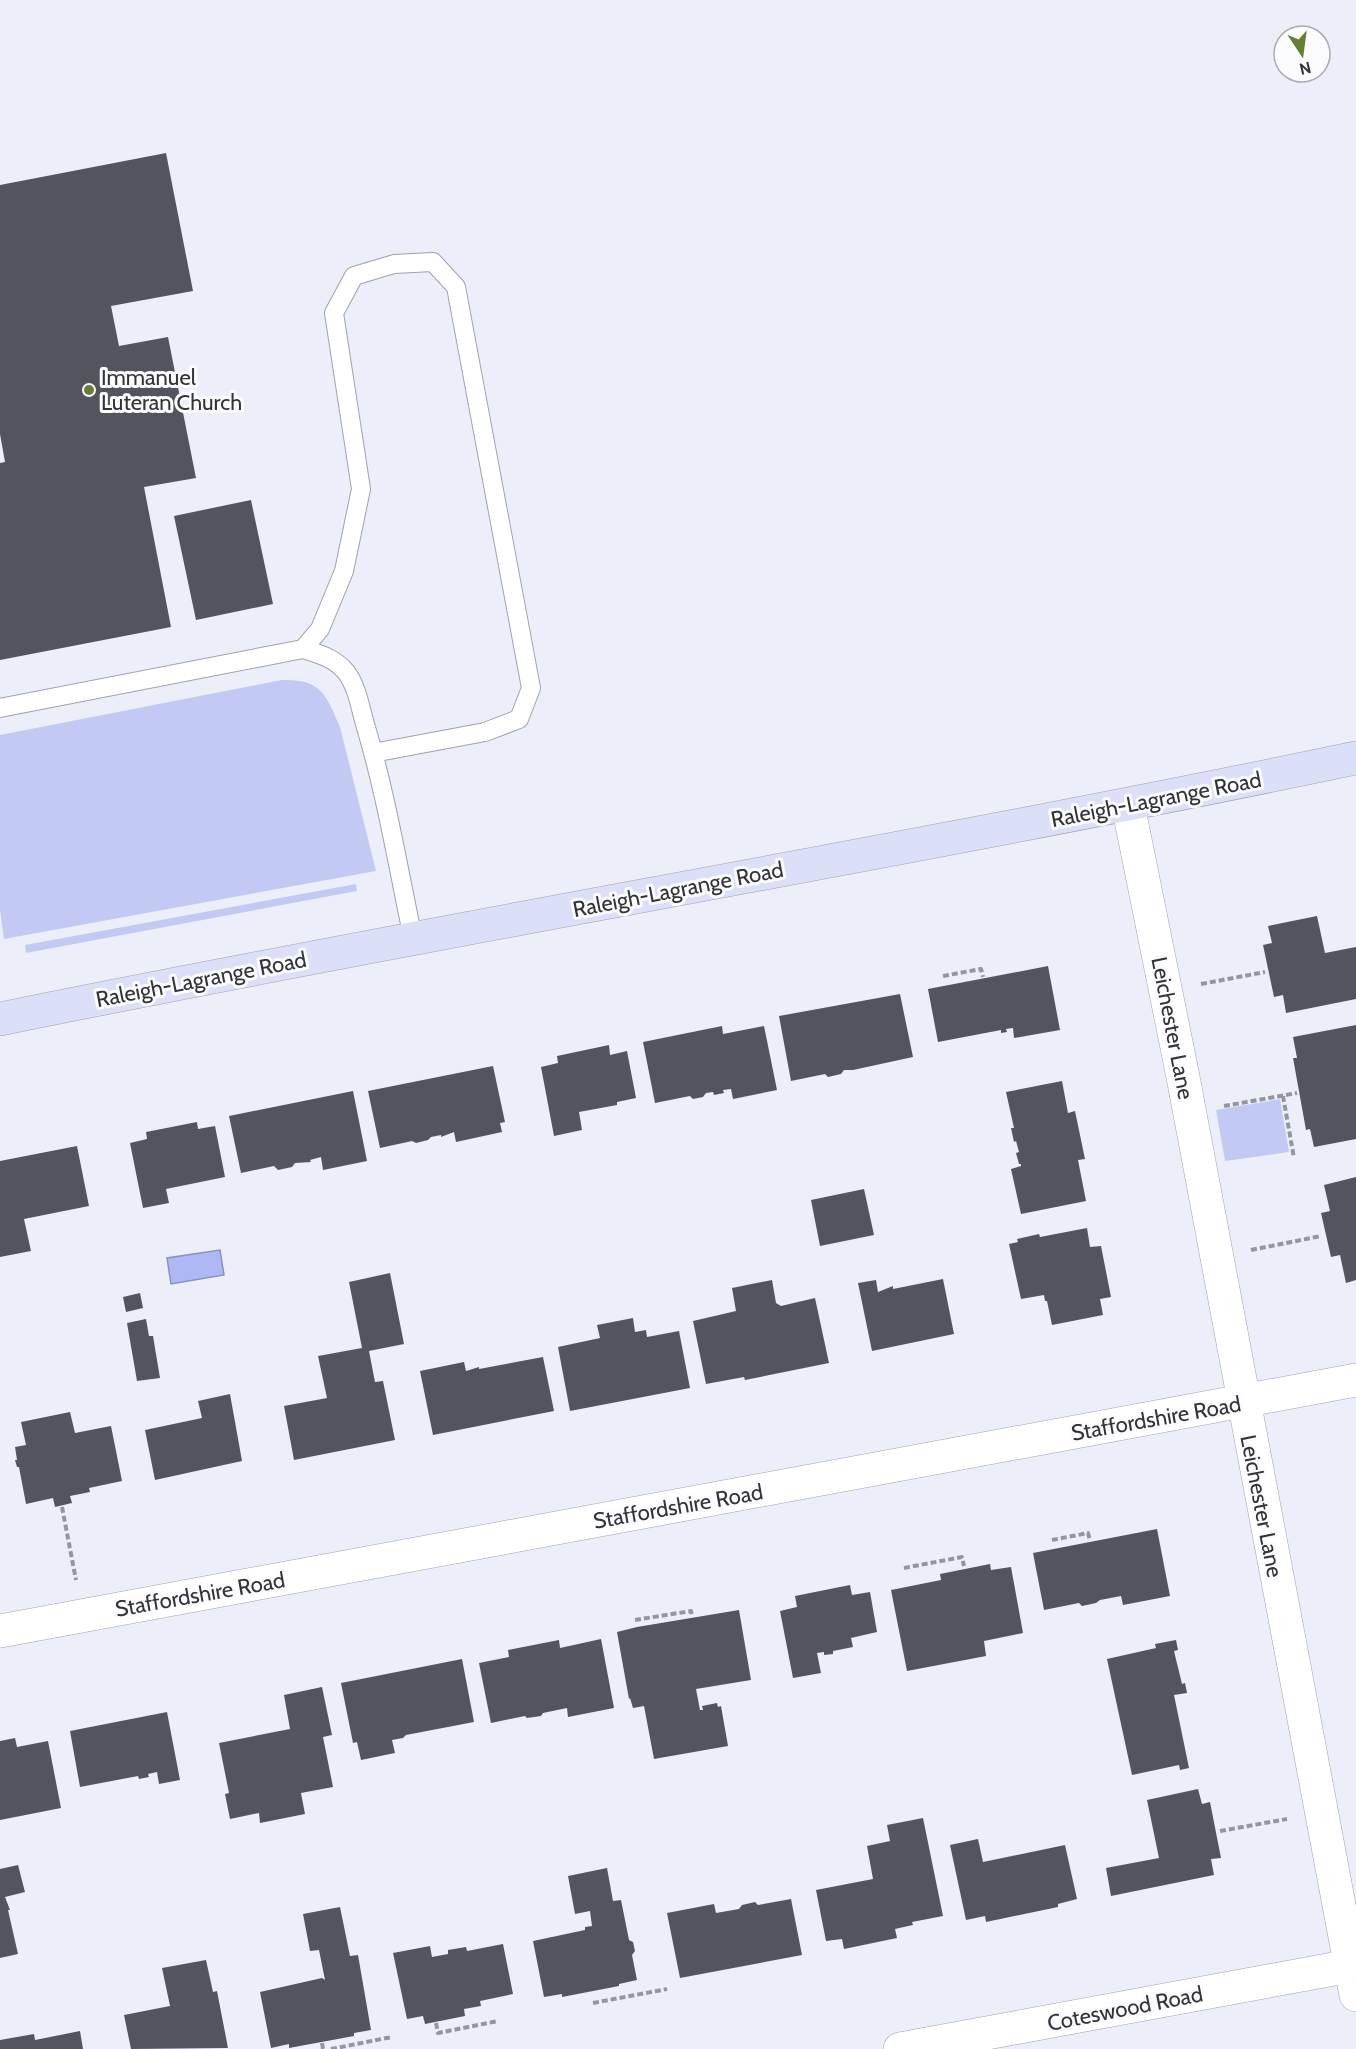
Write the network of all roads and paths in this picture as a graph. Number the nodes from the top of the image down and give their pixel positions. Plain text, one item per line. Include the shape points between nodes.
1 (303, 649) junction
2 (0, 708) edge
3 (374, 753) junction
4 (1356, 758) edge
5 (1128, 805) junction
6 (412, 938) junction
7 (1265, 972) dead end
8 (943, 976) dead end
9 (983, 977) dead end
10 (1194, 986) dead end
11 (0, 1019) edge
12 (1297, 1094) dead end
13 (1283, 1096) junction
14 (1216, 1107) dead end
15 (1294, 1158) dead end
16 (1321, 1236) dead end
17 (1245, 1251) dead end
18 (1356, 1380) edge
19 (1243, 1402) junction
20 (62, 1507) dead end
21 (1052, 1540) dead end
22 (1090, 1540) dead end
23 (964, 1566) dead end
24 (904, 1568) dead end
25 (77, 1588) dead end
26 (692, 1616) dead end
27 (635, 1620) dead end
28 (0, 1631) edge
29 (1295, 1817) dead end
30 (1220, 1831) dead end
31 (1353, 1980) edge
32 (668, 1989) dead end
33 (592, 2003) dead end
34 (498, 2021) dead end
35 (436, 2023) dead end
36 (392, 2037) dead end
37 (322, 2043) dead end
38 (323, 2049) edge
39 (331, 2049) edge
40 (900, 2049) edge

1 - 2 lane
1 - 3 lane via 327,657 347,674
1 - 3 lane via 320,629 344,571 361,489 334,313 354,276 394,264 433,262 456,286 531,688 519,719 485,732
3 - 6 lane
4 - 5 main road, Raleigh-Lagrange Road
5 - 6 main road, Raleigh-Lagrange Road
5 - 19 street, Leichester Lane
6 - 11 main road, Raleigh-Lagrange Road
7 - 10 path
8 - 9 path via 981,969
12 - 13 path
13 - 14 path
13 - 15 path
16 - 17 path
18 - 19 street, Staffordshire Road
19 - 28 street, Staffordshire Road
19 - 31 street, Leichester Lane
20 - 25 path
21 - 22 path via 1088,1533
23 - 24 path via 963,1557
26 - 27 path via 691,1611
29 - 30 path
31 - 40 street, Coteswood Road
32 - 33 path
34 - 35 path via 438,2033
36 - 39 path
37 - 38 path

